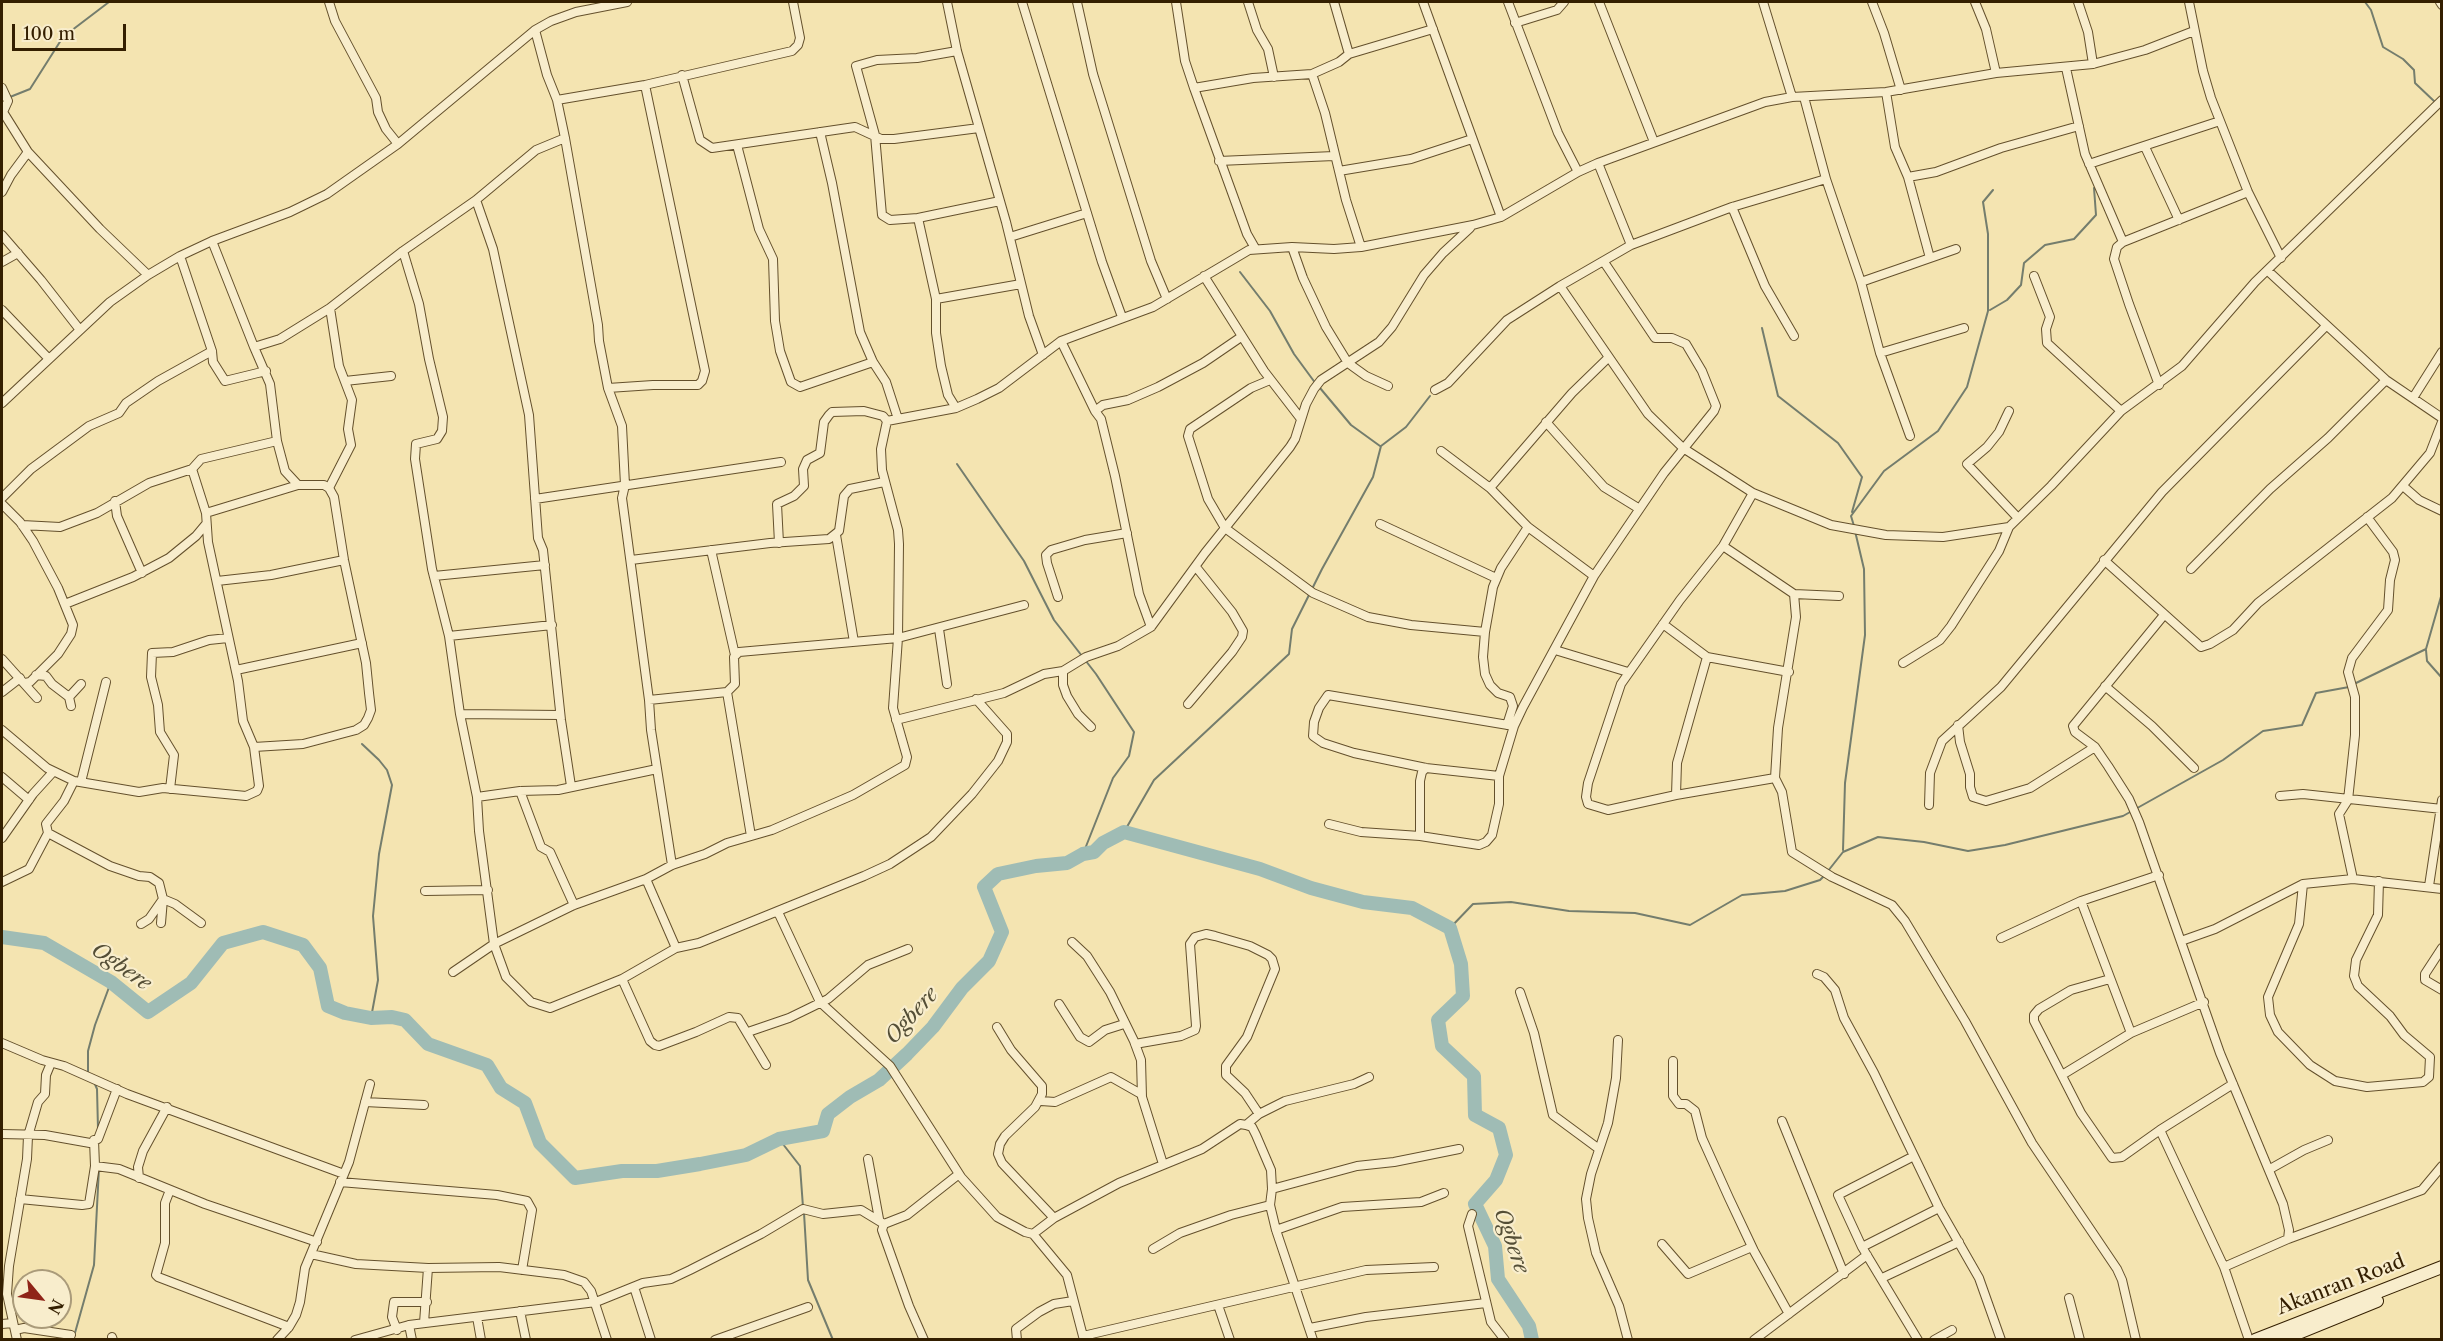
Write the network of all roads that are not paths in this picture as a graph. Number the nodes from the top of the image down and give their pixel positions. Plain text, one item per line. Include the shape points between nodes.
1 (329, 2) edge
2 (627, 2) edge
3 (793, 2) edge
4 (947, 2) edge
5 (1022, 2) edge
6 (1077, 2) edge
7 (1176, 2) edge
8 (1248, 2) edge
9 (1334, 2) edge
10 (1423, 2) edge
11 (1508, 2) edge
12 (1564, 2) edge
13 (1599, 2) edge
14 (1763, 2) edge
15 (1872, 2) edge
16 (1975, 2) edge
17 (2078, 2) edge
18 (2189, 2) edge
19 (1515, 23) junction
20 (1433, 29) junction
21 (535, 30) junction
22 (2194, 31) junction
23 (957, 51) junction
24 (1349, 54) junction
25 (2093, 64) junction
26 (2066, 68) junction
27 (1996, 73) junction
28 (1312, 74) junction
29 (682, 75) junction
30 (1274, 77) junction
31 (645, 85) junction
32 (1194, 88) junction
33 (1901, 90) junction
34 (1886, 92) junction
35 (5, 95) edge
36 (1792, 97) junction
37 (1804, 97) junction
38 (557, 100) junction
39 (2442, 100) edge
40 (2220, 121) junction
41 (2079, 126) junction
42 (979, 128) junction
43 (820, 132) junction
44 (875, 135) junction
45 (565, 138) junction
46 (1472, 140) junction
47 (1654, 142) junction
48 (398, 144) junction
49 (737, 145) junction
50 (2145, 147) junction
51 (28, 152) junction
52 (1334, 156) junction
53 (1219, 161) junction
54 (1598, 163) junction
55 (2089, 164) junction
56 (1339, 171) junction
57 (1578, 172) junction
58 (1908, 177) junction
59 (1826, 179) junction
60 (2, 192) edge
61 (2248, 192) junction
62 (476, 200) junction
63 (1000, 201) junction
64 (1732, 207) junction
65 (1087, 213) junction
66 (1500, 217) junction
67 (918, 218) junction
68 (2179, 220) junction
69 (1473, 225) junction
70 (2, 235) edge
71 (1010, 237) junction
72 (212, 241) junction
73 (2123, 242) junction
74 (1631, 245) junction
75 (1292, 246) junction
76 (1361, 247) junction
77 (1256, 248) junction
78 (1956, 249) dead end
79 (403, 251) junction
80 (18, 253) junction
81 (180, 256) junction
82 (1930, 258) junction
83 (2281, 258) junction
84 (2, 262) edge
85 (1604, 262) junction
86 (2268, 271) junction
87 (148, 275) junction
88 (1204, 276) junction
89 (2034, 276) dead end
90 (1861, 282) junction
91 (1021, 284) junction
92 (1560, 286) junction
93 (936, 299) junction
94 (1167, 299) junction
95 (330, 308) junction
96 (2, 310) edge
97 (1122, 317) junction
98 (2326, 326) junction
99 (1964, 328) dead end
100 (80, 330) junction
101 (1794, 336) dead end
102 (1241, 337) junction
103 (1061, 341) junction
104 (254, 347) junction
105 (212, 351) junction
106 (2442, 351) edge
107 (1880, 353) junction
108 (1043, 356) junction
109 (1608, 358) junction
110 (49, 359) junction
111 (873, 362) junction
112 (1348, 363) junction
113 (266, 371) junction
114 (391, 376) dead end
115 (1270, 380) junction
116 (2386, 380) junction
117 (345, 381) junction
118 (2159, 385) junction
119 (1388, 386) dead end
120 (608, 388) junction
121 (1435, 390) dead end
122 (2412, 398) junction
123 (2, 403) edge
124 (956, 408) junction
125 (1095, 411) junction
126 (2009, 411) dead end
127 (2121, 411) junction
128 (2442, 418) edge
129 (898, 419) junction
130 (1301, 419) junction
131 (887, 421) junction
132 (1546, 422) junction
133 (2442, 422) edge
134 (1910, 436) dead end
135 (277, 441) junction
136 (1683, 448) junction
137 (1441, 451) dead end
138 (781, 462) dead end
139 (192, 469) junction
140 (884, 482) junction
141 (298, 485) junction
142 (625, 485) junction
143 (2403, 486) junction
144 (329, 488) junction
145 (1490, 488) junction
146 (1754, 493) junction
147 (535, 499) junction
148 (115, 501) junction
149 (2, 505) edge
150 (1638, 508) junction
151 (2442, 511) edge
152 (206, 513) junction
153 (2017, 517) junction
154 (2367, 517) junction
155 (206, 524) junction
156 (1380, 524) dead end
157 (22, 525) junction
158 (1528, 527) junction
159 (2009, 527) junction
160 (1225, 528) junction
161 (1127, 534) junction
162 (836, 535) junction
163 (779, 543) junction
164 (1723, 546) junction
165 (711, 550) junction
166 (344, 560) junction
167 (631, 560) junction
168 (2104, 560) junction
169 (545, 564) junction
170 (1196, 567) junction
171 (2191, 569) dead end
172 (142, 573) junction
173 (434, 576) junction
174 (1594, 576) junction
175 (1496, 578) junction
176 (217, 582) junction
177 (1794, 594) junction
178 (1839, 596) dead end
179 (1058, 597) dead end
180 (65, 604) junction
181 (1024, 605) dead end
182 (2164, 615) junction
183 (1663, 624) junction
184 (552, 625) junction
185 (1151, 627) junction
186 (939, 629) junction
187 (1485, 632) junction
188 (449, 636) junction
189 (898, 638) junction
190 (228, 639) junction
191 (362, 642) junction
192 (855, 642) junction
193 (1555, 650) junction
194 (735, 655) junction
195 (1707, 657) junction
196 (2, 659) edge
197 (1904, 663) dead end
198 (236, 670) junction
199 (1063, 671) junction
200 (1628, 672) junction
201 (1789, 672) junction
202 (36, 675) junction
203 (22, 681) junction
204 (106, 682) dead end
205 (81, 684) dead end
206 (947, 684) dead end
207 (2105, 686) junction
208 (2, 692) edge
209 (727, 692) junction
210 (69, 697) junction
211 (37, 698) dead end
212 (976, 699) junction
213 (649, 700) junction
214 (1188, 704) dead end
215 (71, 706) dead end
216 (460, 714) junction
217 (560, 716) junction
218 (896, 720) junction
219 (1510, 725) junction
220 (1958, 725) junction
221 (1091, 727) dead end
222 (2, 730) edge
223 (254, 747) junction
224 (2095, 747) junction
225 (2194, 768) dead end
226 (657, 769) junction
227 (1422, 769) junction
228 (53, 772) junction
229 (1499, 776) junction
230 (2, 777) edge
231 (1776, 778) junction
232 (77, 782) junction
233 (571, 786) junction
234 (170, 789) junction
235 (520, 791) junction
236 (1676, 795) junction
237 (2280, 796) dead end
238 (477, 797) junction
239 (29, 800) junction
240 (2348, 800) junction
241 (1929, 805) dead end
242 (2441, 806) edge
243 (1329, 824) dead end
244 (48, 833) junction
245 (751, 836) junction
246 (1420, 837) junction
247 (2, 838) edge
248 (672, 865) junction
249 (2159, 875) junction
250 (646, 879) junction
251 (2353, 879) junction
252 (2379, 881) junction
253 (2, 882) edge
254 (2303, 884) junction
255 (2429, 886) junction
256 (2442, 889) edge
257 (488, 890) junction
258 (426, 891) dead end
259 (163, 899) junction
260 (2080, 901) junction
261 (574, 905) junction
262 (778, 912) junction
263 (161, 923) dead end
264 (201, 923) dead end
265 (141, 924) dead end
266 (2001, 938) dead end
267 (2181, 940) junction
268 (1072, 942) dead end
269 (494, 944) junction
270 (676, 948) junction
271 (2442, 948) edge
272 (908, 949) dead end
273 (453, 972) dead end
274 (1817, 974) dead end
275 (622, 979) junction
276 (2109, 979) junction
277 (2442, 990) edge
278 (1520, 992) dead end
279 (820, 1002) junction
280 (2204, 1002) junction
281 (1059, 1004) dead end
282 (1124, 1024) junction
283 (997, 1027) dead end
284 (748, 1032) junction
285 (2131, 1033) junction
286 (1618, 1040) dead end
287 (2, 1043) edge
288 (1135, 1044) junction
289 (1673, 1061) dead end
290 (51, 1063) junction
291 (766, 1065) dead end
292 (2062, 1075) junction
293 (1369, 1077) dead end
294 (370, 1084) dead end
295 (2233, 1084) junction
296 (117, 1089) junction
297 (1142, 1094) junction
298 (1041, 1101) junction
299 (365, 1102) junction
300 (424, 1106) dead end
301 (167, 1107) junction
302 (1259, 1114) junction
303 (1782, 1121) dead end
304 (1246, 1125) junction
305 (2160, 1130) junction
306 (2, 1134) edge
307 (28, 1136) junction
308 (94, 1140) junction
309 (2328, 1140) dead end
310 (1459, 1149) dead end
311 (1599, 1149) junction
312 (1914, 1156) junction
313 (868, 1159) dead end
314 (1809, 1162) dead end
315 (1163, 1164) junction
316 (95, 1166) junction
317 (2442, 1166) edge
318 (1800, 1167) junction
319 (2270, 1169) junction
320 (959, 1174) junction
321 (138, 1178) junction
322 (342, 1178) junction
323 (1272, 1189) junction
324 (170, 1190) junction
325 (1444, 1193) dead end
326 (20, 1198) junction
327 (1270, 1205) junction
328 (1939, 1208) junction
329 (1472, 1214) dead end
330 (1054, 1218) junction
331 (882, 1221) junction
332 (1276, 1230) junction
333 (1033, 1234) junction
334 (2288, 1239) junction
335 (317, 1242) junction
336 (1959, 1242) junction
337 (1662, 1244) dead end
338 (1752, 1248) junction
339 (1153, 1249) dead end
340 (1864, 1251) junction
341 (312, 1254) junction
342 (5, 1266) edge
343 (1434, 1267) dead end
344 (2442, 1267) edge
345 (428, 1268) junction
346 (2224, 1268) junction
347 (522, 1270) junction
348 (1844, 1274) junction
349 (2442, 1276) edge
350 (1882, 1278) junction
351 (634, 1287) junction
352 (1296, 1287) junction
353 (2069, 1298) dead end
354 (1073, 1301) junction
355 (427, 1302) junction
356 (596, 1302) junction
357 (1486, 1304) junction
358 (1218, 1305) junction
359 (808, 1307) dead end
360 (520, 1311) junction
361 (1789, 1314) junction
362 (477, 1317) junction
363 (2314, 1321) junction
364 (2, 1323) edge
365 (424, 1323) junction
366 (409, 1325) junction
367 (289, 1327) junction
368 (1310, 1328) junction
369 (397, 1329) junction
370 (1952, 1330) dead end
371 (15, 1331) edge
372 (71, 1335) dead end
373 (1083, 1338) edge
374 (277, 1340) edge
375 (355, 1340) edge
376 (412, 1340) edge
377 (481, 1340) edge
378 (526, 1340) edge
379 (607, 1340) edge
380 (651, 1340) edge
381 (715, 1340) edge
382 (924, 1340) edge
383 (1017, 1340) edge
384 (1230, 1340) edge
385 (1313, 1340) edge
386 (1505, 1340) edge
387 (1628, 1340) edge
388 (1754, 1340) edge
389 (1918, 1340) edge
390 (1934, 1340) edge
391 (2001, 1340) edge
392 (2080, 1340) edge
393 (2136, 1340) edge
394 (2249, 1340) edge
395 (2255, 1340) edge
396 (2281, 1340) edge

1 - 48 street via 376,98 386,129
2 - 21 street via 564,16
3 - 29 street via 800,38 792,51
4 - 23 street
5 - 65 street
6 - 94 street via 1093,74 1151,261
7 - 32 street via 1185,61
8 - 30 street via 1268,49
9 - 24 street
10 - 20 street
11 - 19 street
12 - 19 street via 1557,10
13 - 47 street
14 - 36 street
15 - 33 street
16 - 27 street
17 - 25 street
18 - 22 street
19 - 57 street via 1558,133
20 - 24 street
20 - 46 street
21 - 38 street
21 - 48 street
22 - 25 street
22 - 40 street
23 - 42 street
23 - 44 street via 856,66
24 - 28 street
25 - 26 street
26 - 27 street
26 - 41 street
27 - 33 street
28 - 30 street
28 - 52 street
29 - 31 street
29 - 49 street via 700,140 712,148
30 - 32 street
31 - 38 street
31 - 120 street via 705,371 698,385
32 - 53 street
33 - 34 street
34 - 37 street
34 - 58 street via 1895,147
35 - 51 street via 3,112
36 - 37 street
36 - 47 street via 1765,102
37 - 59 street
38 - 45 street
39 - 83 street
40 - 50 street
40 - 61 street
41 - 55 street
41 - 58 street via 1936,172
42 - 44 street via 894,140
42 - 63 street
43 - 44 street via 855,127
43 - 49 street
43 - 111 street via 860,332
44 - 67 street via 882,215 890,220
45 - 62 street via 536,150
45 - 120 street
46 - 56 street via 1411,159
46 - 66 street
47 - 54 street
48 - 72 street via 327,194
49 - 111 street via 759,229 773,259 775,321 791,382 800,387
50 - 55 street
50 - 68 street
51 - 60 street
51 - 87 street
52 - 53 street
52 - 56 street
53 - 77 street
54 - 57 street
54 - 74 street
55 - 73 street
56 - 76 street
57 - 66 street
58 - 82 street
59 - 64 street
59 - 90 street
61 - 68 street
61 - 83 street
62 - 79 street
62 - 147 street via 494,249 523,387 531,433
63 - 67 street
63 - 71 street
64 - 74 street
64 - 101 street via 1765,286
65 - 71 street
65 - 97 street
66 - 69 street
67 - 93 street
68 - 73 street
69 - 76 street
69 - 112 street via 1424,275 1379,342
70 - 80 street
71 - 91 street
72 - 81 street
72 - 104 street
73 - 118 street via 2117,246 2114,259
74 - 85 street
75 - 76 street
75 - 77 street
75 - 112 street via 1326,327
77 - 88 street
78 - 82 street
79 - 95 street
79 - 173 street via 419,304 443,417 437,438 416,444 415,459
80 - 84 street
80 - 100 street
81 - 87 street
81 - 105 street
82 - 90 street
83 - 86 street
85 - 92 street
85 - 136 street via 1655,338 1672,338 1686,344 1702,370 1716,406
86 - 98 street
86 - 118 street via 2182,366
87 - 100 street
88 - 94 street
88 - 102 street
89 - 127 street via 2050,317 2047,343
90 - 107 street
91 - 93 street
91 - 108 street
92 - 109 street
92 - 121 street via 1507,321 1448,383
93 - 124 street via 941,366 948,395
94 - 97 street
95 - 104 street via 280,339
95 - 117 street
96 - 110 street
97 - 103 street
98 - 116 street
98 - 168 street via 2177,476
99 - 107 street
100 - 110 street
102 - 115 street
102 - 125 street via 1158,387
103 - 108 street
103 - 125 street
104 - 113 street
105 - 113 street via 213,362 225,381
105 - 149 street via 158,381 119,412 89,426 31,469
106 - 122 street
107 - 134 street
108 - 124 street via 999,388
109 - 132 street
109 - 136 street via 1648,414
110 - 123 street
111 - 129 street via 886,382
112 - 119 street
112 - 130 street via 1321,380
113 - 135 street
114 - 117 street
115 - 130 street
115 - 160 street via 1251,388 1190,429 1188,436 1208,499
116 - 122 street
116 - 171 street
117 - 144 street via 352,400 348,429 351,445
118 - 127 street
120 - 142 street via 622,426
122 - 128 street
124 - 129 street
125 - 161 street via 1101,419
126 - 153 street via 1999,432 1967,464
127 - 153 street
129 - 131 street
130 - 160 street via 1290,447
131 - 140 street via 881,449
131 - 163 street via 864,411 832,412 824,422 820,453 807,460 803,469 804,486 777,504
132 - 145 street
132 - 150 street via 1604,487
133 - 143 street via 2430,453
135 - 139 street via 201,459
135 - 141 street via 285,471
136 - 146 street
136 - 150 street
137 - 145 street
138 - 142 street
139 - 148 street via 149,483
139 - 152 street
140 - 162 street via 850,489 844,496
140 - 189 street via 898,530
141 - 144 street
141 - 152 street
142 - 147 street
142 - 167 street via 622,498
143 - 151 street via 2419,500
143 - 154 street
144 - 166 street via 334,497
145 - 158 street
146 - 159 street via 1831,525 1887,535 1943,537
146 - 164 street
147 - 169 street
148 - 157 street via 98,513 60,527
148 - 172 street via 117,516
149 - 157 street
150 - 174 street
152 - 155 street
153 - 159 street
154 - 182 street via 2258,603 2216,642 2201,647
154 - 240 street via 2393,552 2394,560 2388,610 2352,658 2348,672 2355,696
155 - 172 street via 169,558
155 - 176 street
156 - 175 street
157 - 180 street
158 - 174 street
158 - 175 street
159 - 197 street via 1999,551 1951,626 1940,640
160 - 170 street
160 - 187 street via 1303,587 1368,617
161 - 179 street via 1051,550 1047,563
161 - 185 street via 1138,594
162 - 163 street via 825,540
162 - 192 street
163 - 165 street
164 - 177 street
164 - 183 street
165 - 167 street
165 - 194 street
166 - 176 street
166 - 191 street
167 - 213 street
168 - 182 street
168 - 220 street via 2001,687
169 - 173 street
169 - 184 street
170 - 185 street
170 - 214 street via 1243,631 1232,652
172 - 180 street
173 - 188 street
174 - 193 street
175 - 187 street
176 - 190 street
177 - 178 street
177 - 201 street via 1796,617
180 - 202 street via 73,625 70,634 58,654
181 - 186 street
182 - 207 street
183 - 195 street
183 - 200 street
184 - 188 street
184 - 217 street
185 - 199 street
186 - 189 street
186 - 206 street
187 - 219 street via 1485,674 1498,693 1510,697
188 - 216 street
189 - 192 street
189 - 218 street via 893,700
190 - 198 street
190 - 234 street via 152,653 151,677 160,732 174,755
191 - 198 street
191 - 223 street via 370,710 364,725 303,744
192 - 194 street
193 - 200 street
193 - 219 street
194 - 209 street via 735,684
195 - 201 street
195 - 236 street via 1677,763
196 - 203 street
198 - 223 street via 243,720
199 - 212 street
199 - 221 street via 1067,696
200 - 236 street via 1612,705 1588,783 1588,804 1608,810
201 - 231 street via 1778,728
202 - 203 street via 30,682
202 - 210 street via 46,676
203 - 208 street
203 - 211 street
204 - 232 street
205 - 210 street
207 - 224 street via 2073,726
207 - 225 street
209 - 213 street
209 - 245 street
210 - 215 street
212 - 218 street
212 - 262 street via 1007,734 1007,742 998,761 972,794 931,837 890,864
213 - 226 street
216 - 217 street
216 - 238 street
217 - 233 street
218 - 245 street via 907,757 905,765 853,795
219 - 227 street via 1341,695 1328,694 1318,708 1312,733 1323,742
219 - 229 street
220 - 224 street via 1973,797 1986,801 2030,788
220 - 241 street via 1935,755
222 - 228 street
223 - 234 street via 259,786 251,796
224 - 249 street via 2129,799
226 - 233 street
226 - 248 street
227 - 229 street
227 - 246 street via 1418,800
228 - 232 street
228 - 239 street
229 - 246 street via 1499,804 1492,835 1486,842 1479,845
230 - 239 street
231 - 236 street
231 - 393 street via 1792,852 1832,877 1892,905 1905,921 2032,1143 2117,1269
232 - 234 street via 139,792
232 - 244 street via 46,824
233 - 235 street
235 - 238 street
235 - 261 street via 541,847 550,852
237 - 240 street via 2303,794
238 - 257 street
239 - 247 street
240 - 242 street
240 - 251 street via 2339,814
242 - 255 street
243 - 246 street via 1349,831
244 - 253 street via 29,869
244 - 259 street via 110,866 150,877 159,883
245 - 248 street
248 - 250 street
249 - 260 street
249 - 267 street
250 - 261 street
250 - 270 street
251 - 252 street
251 - 254 street
252 - 254 street via 2378,915 2356,960 2354,976 2358,986 2430,1057 2429,1077 2423,1082 2367,1087 2328,1079 2278,1032 2270,1015 2268,997 2299,924
252 - 255 street
254 - 267 street via 2215,929
255 - 256 street
257 - 258 street
257 - 269 street
259 - 263 street
259 - 264 street
259 - 265 street via 149,920
260 - 266 street
260 - 276 street
261 - 269 street
262 - 270 street
262 - 279 street
267 - 280 street
268 - 282 street via 1096,970
269 - 273 street
269 - 275 street via 506,977 531,1002 550,1008
270 - 275 street
271 - 277 street via 2425,974 2425,980
272 - 279 street via 868,965
274 - 312 street via 1835,990 1844,1018
275 - 284 street via 655,1045 729,1017 738,1018
276 - 285 street
276 - 292 street via 2071,990 2034,1016
278 - 311 street via 1553,1115
279 - 284 street
279 - 320 street via 890,1066
280 - 285 street
280 - 295 street
281 - 282 street via 1080,1037 1089,1042
282 - 288 street
283 - 298 street via 1042,1086
284 - 291 street
285 - 292 street
286 - 311 street via 1614,1090
287 - 290 street
288 - 297 street via 1141,1060
288 - 302 street via 1195,1030 1190,944 1195,937 1215,936 1268,955 1275,969 1247,1037 1226,1066 1226,1075
289 - 338 street via 1673,1096 1679,1104 1695,1111 1702,1138
290 - 296 street
290 - 307 street via 45,1094 38,1102
292 - 305 street via 2081,1113 2112,1158 2122,1157
293 - 302 street via 1285,1101
294 - 299 street
295 - 305 street
295 - 319 street
296 - 301 street
296 - 308 street via 98,1139
297 - 298 street via 1111,1077 1054,1102
297 - 315 street
298 - 330 street via 1005,1136 998,1154
299 - 300 street
299 - 322 street
301 - 321 street via 143,1151
301 - 322 street
302 - 304 street
303 - 318 street
304 - 315 street via 1240,1124 1202,1149
304 - 323 street via 1252,1127 1271,1170
305 - 346 street
306 - 307 street
307 - 308 street via 90,1143
307 - 326 street
308 - 316 street
309 - 319 street
310 - 323 street via 1357,1166
311 - 387 street via 1586,1199 1588,1218 1596,1253 1619,1306
312 - 328 street
312 - 340 street via 1838,1195
313 - 331 street
314 - 318 street
315 - 330 street
316 - 321 street via 119,1168
316 - 326 street via 91,1199 86,1206
317 - 334 street via 2422,1190
318 - 348 street
319 - 334 street via 2283,1204
320 - 331 street via 908,1215
320 - 333 street via 997,1217
321 - 324 street
322 - 335 street
322 - 347 street via 527,1201 532,1210
323 - 327 street
324 - 335 street
324 - 367 street via 165,1203 165,1243 156,1275
325 - 332 street via 1421,1202 1342,1208
326 - 342 street
327 - 332 street
327 - 339 street via 1180,1233
328 - 336 street
328 - 340 street
329 - 357 street via 1467,1226
330 - 333 street
331 - 351 street via 861,1210 823,1214 803,1209 671,1279
331 - 382 street
332 - 352 street
333 - 354 street via 1066,1275
334 - 346 street
335 - 341 street
336 - 350 street
336 - 391 street via 1979,1278
337 - 338 street via 1688,1274
338 - 361 street
340 - 348 street
340 - 350 street
341 - 345 street via 356,1264
341 - 367 street
342 - 371 street
343 - 352 street via 1366,1270
344 - 363 main road, Akanran Road
345 - 347 street
345 - 355 street
346 - 394 street
347 - 356 street via 564,1275 584,1282
348 - 361 street
349 - 363 main road, Akanran Road
350 - 389 street
351 - 356 street
351 - 380 street
352 - 358 street
352 - 368 street
353 - 392 street
354 - 373 street
354 - 383 street via 1038,1312 1016,1329
355 - 365 street
355 - 369 street via 394,1302 392,1317
356 - 360 street
356 - 379 street
357 - 368 street via 1366,1317
357 - 386 street via 1491,1322
358 - 373 street
358 - 384 street
359 - 381 street
360 - 362 street
360 - 378 street
361 - 388 street
362 - 365 street
362 - 377 street
363 - 395 main road, Akanran Road
363 - 396 main road, Akanran Road
364 - 371 street
365 - 366 street
366 - 369 street
366 - 376 street
367 - 374 street
368 - 385 street
369 - 375 street
370 - 390 street
371 - 372 street via 24,1328

